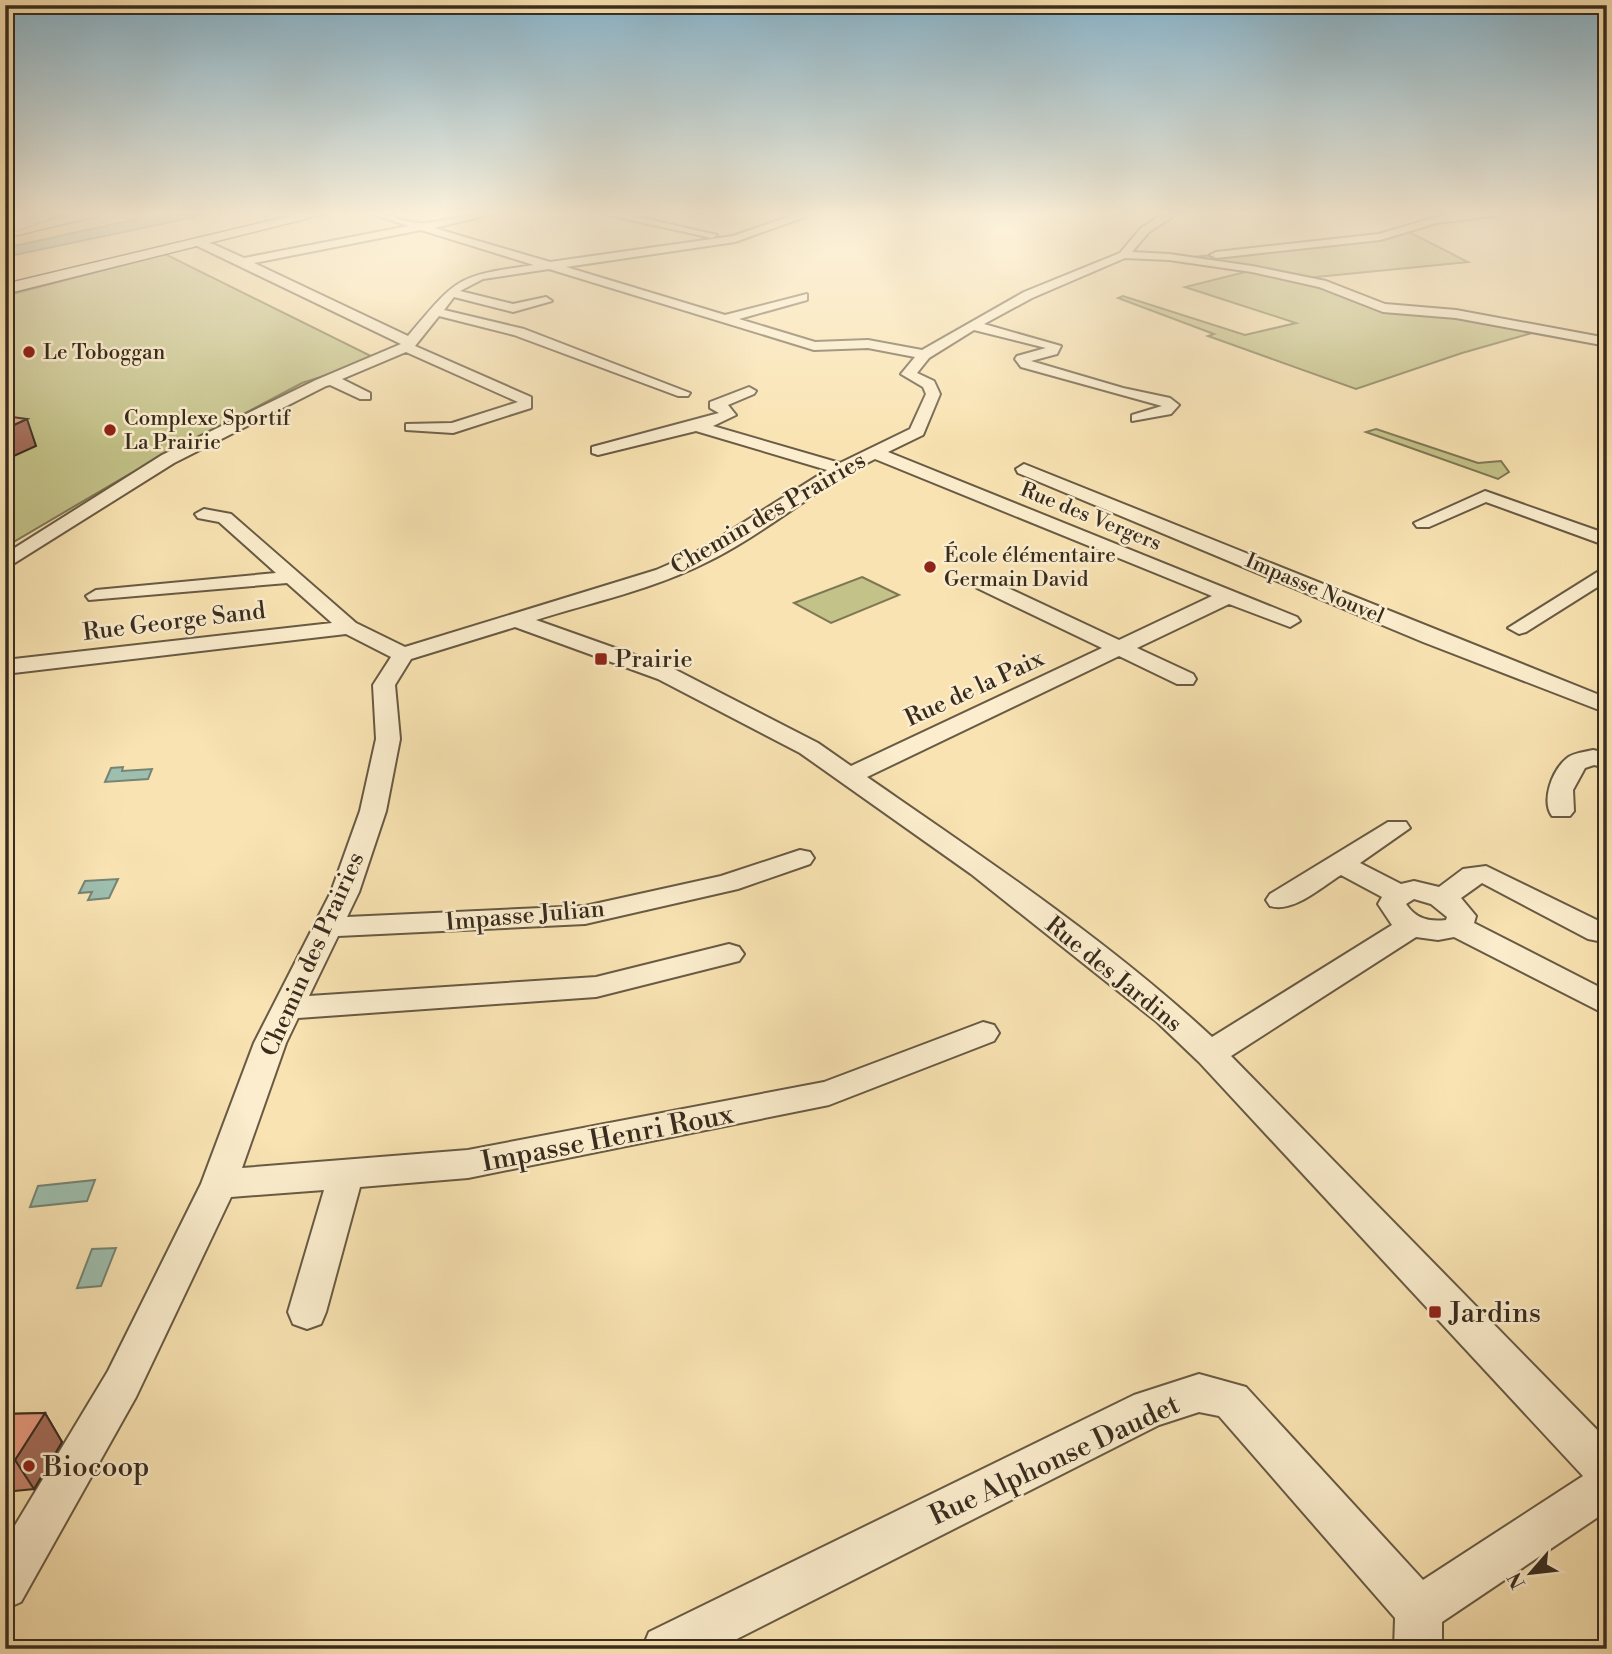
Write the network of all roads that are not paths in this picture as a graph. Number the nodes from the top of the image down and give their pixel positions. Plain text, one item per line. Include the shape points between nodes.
1 (299, 290) edge
2 (456, 290) edge
3 (628, 290) edge
4 (1040, 290) edge
5 (1335, 290) edge
6 (451, 293) junction
7 (764, 295) dead end
8 (803, 297) dead end
9 (546, 301) dead end
10 (785, 302) junction
11 (438, 312) junction
12 (725, 319) junction
13 (972, 326) junction
14 (1607, 342) edge
15 (408, 345) junction
16 (924, 355) junction
17 (330, 379) junction
18 (749, 391) dead end
19 (684, 393) dead end
20 (365, 396) dead end
21 (1138, 418) dead end
22 (697, 426) junction
23 (412, 427) dead end
24 (598, 450) dead end
25 (875, 453) junction
26 (841, 469) junction
27 (1024, 469) dead end
28 (204, 514) dead end
29 (1423, 523) dead end
30 (1607, 540) edge
31 (5, 563) edge
32 (1607, 572) edge
33 (291, 577) junction
34 (984, 584) dead end
35 (96, 596) dead end
36 (1229, 596) junction
37 (515, 620) junction
38 (1290, 621) dead end
39 (349, 627) junction
40 (1519, 628) dead end
41 (1121, 647) junction
42 (403, 655) junction
43 (5, 667) edge
44 (1185, 679) dead end
45 (1607, 706) edge
46 (1607, 761) edge
47 (850, 776) junction
48 (1561, 810) dead end
49 (1397, 828) dead end
50 (800, 858) dead end
51 (1340, 863) junction
52 (1398, 894) junction
53 (1443, 898) junction
54 (1280, 901) dead end
55 (1412, 926) junction
56 (327, 927) junction
57 (1458, 927) junction
58 (1598, 932) dead end
59 (729, 954) dead end
60 (1607, 1004) edge
61 (287, 1008) junction
62 (983, 1032) dead end
63 (1210, 1054) junction
64 (346, 1174) junction
65 (219, 1184) junction
66 (307, 1312) dead end
67 (1607, 1471) edge
68 (1607, 1485) edge
69 (5, 1586) edge
70 (1419, 1630) edge
71 (666, 1649) edge

1 - 15 street
2 - 6 street
3 - 12 street
4 - 13 street
5 - 14 street via 1383,307 1456,314
6 - 9 street via 513,308
6 - 11 street
7 - 10 street
8 - 10 street
10 - 12 street
11 - 15 street
11 - 19 street via 519,332
12 - 16 street via 814,346 868,344
13 - 16 street
13 - 21 street via 1054,346 1052,351 1022,359 1026,364 1171,405 1166,411
15 - 17 street
15 - 23 street via 526,400 520,409 453,428
16 - 25 street, Chemin des Prairies via 908,374 929,384 933,394 917,432
17 - 20 street
17 - 31 street via 168,459
18 - 22 street via 715,405 728,415
22 - 24 street
22 - 26 street
25 - 26 street, Chemin des Prairies
25 - 36 street, Rue des Vergers
26 - 37 street, Chemin des Prairies via 702,557 663,574
27 - 45 street, Impasse Nouvel
28 - 33 street via 225,518
29 - 30 street via 1485,496
32 - 40 street
33 - 35 street
33 - 39 street
34 - 41 street, Rue de la Paix
36 - 38 street, Rue des Vergers
36 - 41 street, Rue de la Paix
37 - 42 street, Chemin des Prairies
37 - 47 street, Rue des Jardins via 666,674 809,748
39 - 42 street
39 - 43 street, Rue George Sand
41 - 44 street, Rue de la Paix
41 - 47 street, Rue de la Paix
42 - 56 street, Chemin des Prairies via 384,685 388,739 373,811 345,892
46 - 48 street via 1593,757 1575,763 1560,790
47 - 63 street, Rue des Jardins via 981,868 1168,1014
49 - 51 street
50 - 56 street, Impasse Julian via 728,883 584,915
51 - 52 street
51 - 54 street
52 - 53 street via 1414,891
52 - 55 street via 1392,904 1397,916
53 - 57 street via 1462,916
53 - 58 street via 1473,875 1486,874
55 - 57 street via 1438,933
55 - 63 street
56 - 61 street, Chemin des Prairies
57 - 60 street
59 - 61 street via 596,987
61 - 65 street, Chemin des Prairies
62 - 64 street, Impasse Henri Roux via 829,1093 468,1164
63 - 67 street, Rue des Jardins
64 - 65 street, Impasse Henri Roux
64 - 66 street
65 - 69 street, Chemin des Prairies via 122,1384
68 - 70 street
70 - 71 street, Rue Alphonse Daudet via 1231,1400 1199,1393 1149,1409

